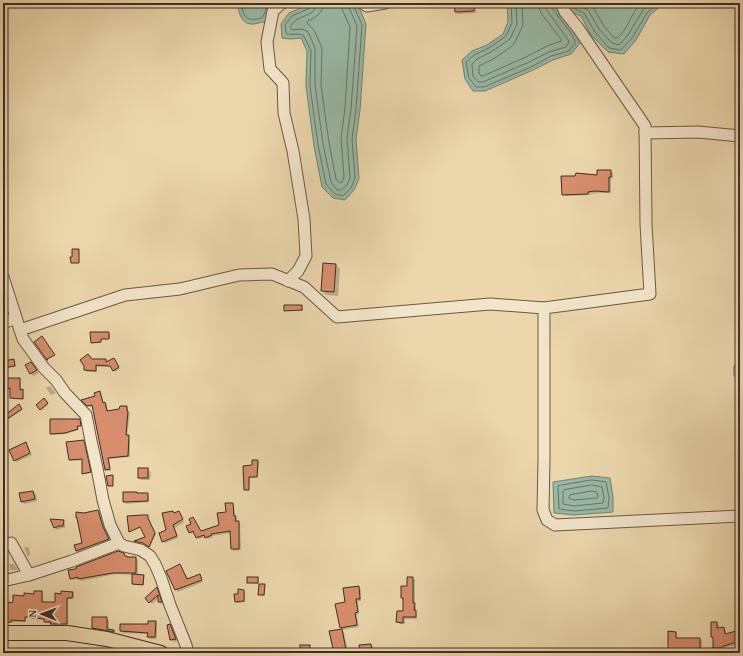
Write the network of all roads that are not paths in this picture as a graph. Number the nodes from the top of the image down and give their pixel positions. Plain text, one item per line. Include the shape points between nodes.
1 (282, 3) edge
2 (363, 3) edge
3 (385, 3) edge
4 (561, 3) edge
5 (645, 133) junction
6 (740, 136) edge
7 (3, 277) edge
8 (288, 281) junction
9 (544, 308) junction
10 (16, 318) junction
11 (3, 323) edge
12 (20, 330) junction
13 (740, 368) edge
14 (740, 374) edge
15 (740, 516) edge
16 (11, 543) dead end
17 (119, 543) junction
18 (29, 575) junction
19 (3, 581) edge
20 (3, 633) edge
21 (161, 653) edge
22 (188, 653) edge

1 - 8 street via 274,11 267,42 270,69 283,83 284,113 304,219 306,256 298,271
2 - 3 street via 367,6
4 - 5 street via 645,126
5 - 6 street via 698,132
5 - 9 street via 650,294
7 - 10 street
8 - 9 street via 304,287 336,318 490,304
8 - 12 street via 272,274 239,275 180,288 125,295
9 - 15 street via 543,510 547,520 555,525
10 - 11 street
10 - 12 street
12 - 17 street via 23,339 44,368 86,415 103,500 110,525
13 - 14 street
16 - 18 street
17 - 18 street
17 - 22 street via 142,550 150,556 161,578
18 - 19 street
20 - 21 main road via 67,633 107,639

